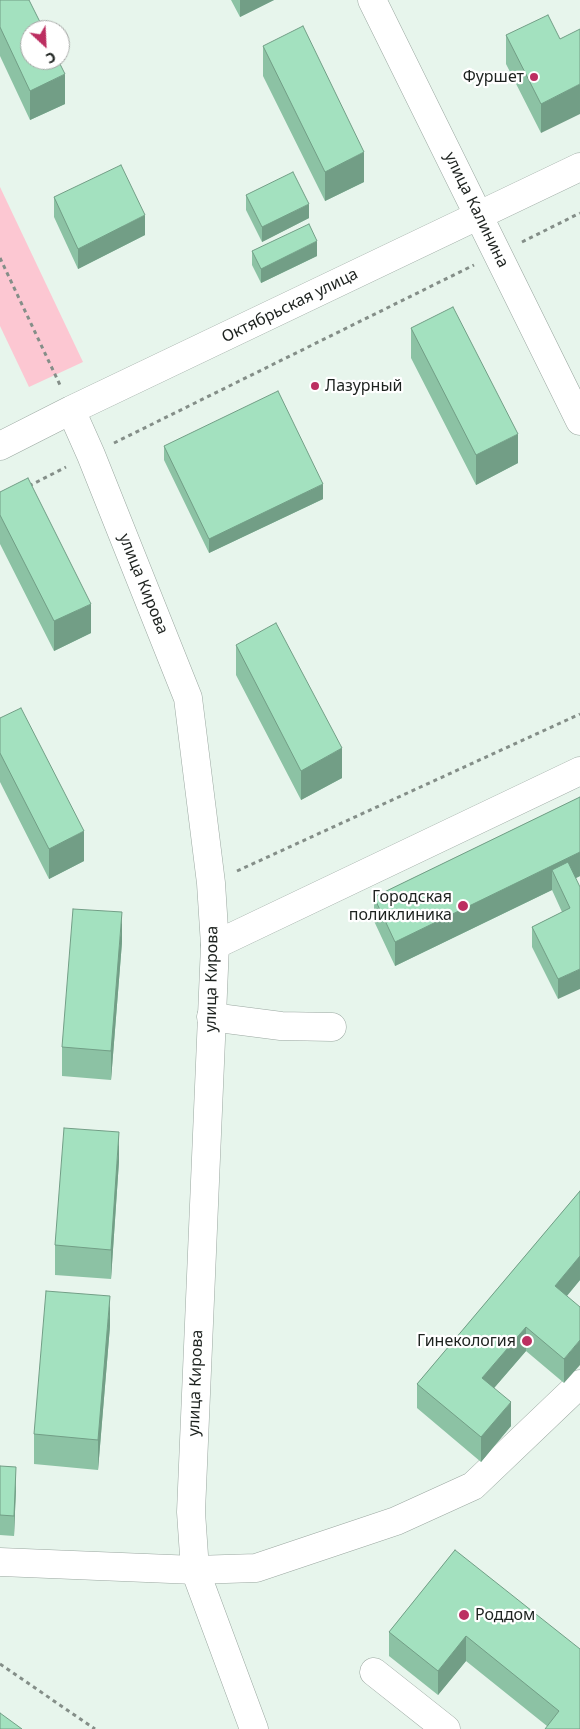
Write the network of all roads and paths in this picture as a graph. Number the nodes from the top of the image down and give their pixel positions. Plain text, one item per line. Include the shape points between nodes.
1 (372, 0) edge
2 (580, 167) edge
3 (580, 213) edge
4 (479, 215) junction
5 (498, 253) junction
6 (0, 258) edge
7 (71, 410) junction
8 (580, 421) edge
9 (0, 446) edge
10 (91, 455) junction
11 (25, 488) edge
12 (580, 714) edge
13 (580, 771) edge
14 (211, 883) junction
15 (215, 945) junction
16 (211, 1017) junction
17 (332, 1027) dead end
18 (580, 1384) edge
19 (0, 1562) edge
20 (196, 1570) junction
21 (0, 1664) edge
22 (374, 1672) dead end
23 (95, 1729) edge
24 (254, 1729) edge
25 (446, 1729) edge

1 - 4 main road, улица Калинина
2 - 4 main road, Октябрьская улица
3 - 5 path
4 - 5 main road, улица Калинина
4 - 7 main road, Октябрьская улица
5 - 8 main road, улица Калинина
5 - 10 path
6 - 7 path
7 - 9 main road, Октябрьская улица
7 - 10 main road, улица Кирова
10 - 11 path
10 - 14 main road, улица Кирова via 188,698
12 - 14 path
13 - 15 main road
14 - 15 main road, улица Кирова
15 - 16 main road, улица Кирова
16 - 17 main road via 281,1026
16 - 20 main road, улица Кирова via 191,1512
18 - 20 main road via 473,1486 396,1521 256,1568
19 - 20 main road
20 - 24 main road, улица Кирова
21 - 23 path
22 - 25 main road

